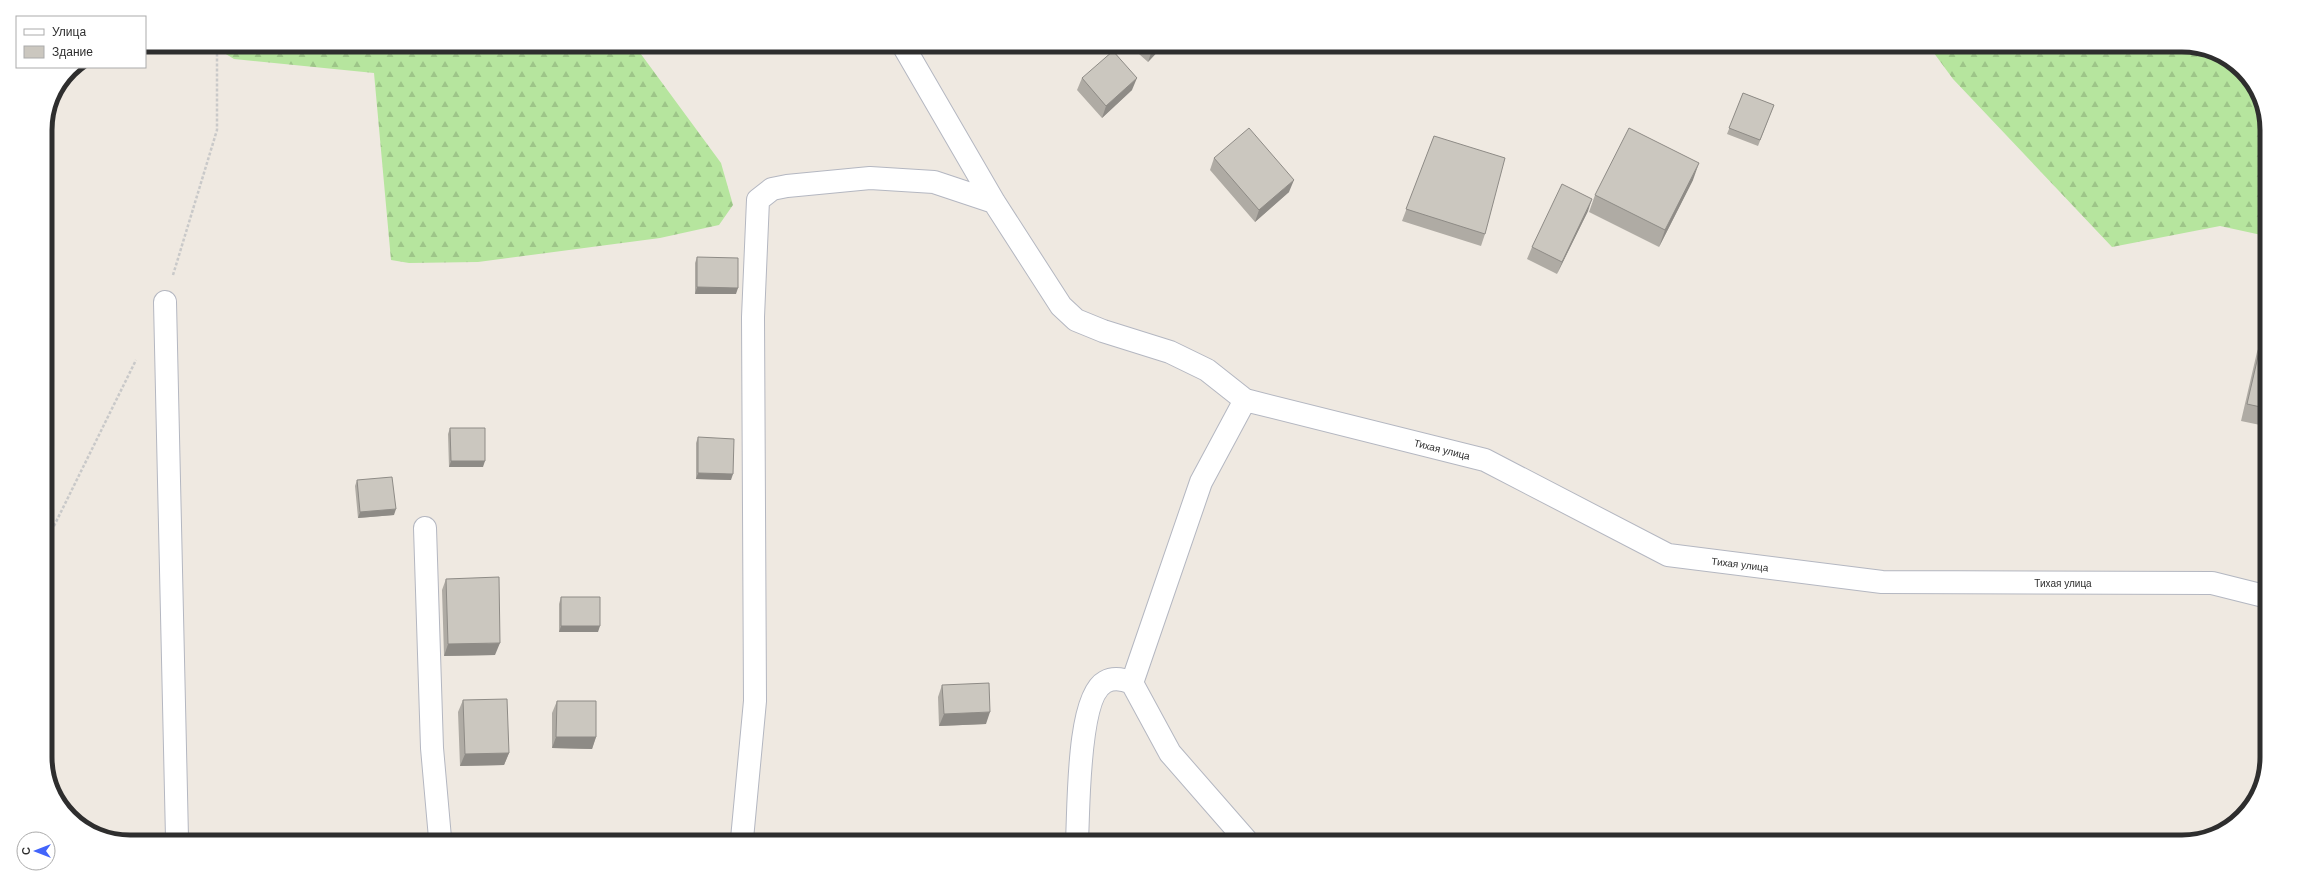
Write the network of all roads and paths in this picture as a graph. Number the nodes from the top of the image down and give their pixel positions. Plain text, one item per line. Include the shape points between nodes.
1 (907, 52) edge
2 (994, 202) junction
3 (165, 302) dead end
4 (1246, 400) junction
5 (425, 528) dead end
6 (2260, 595) edge
7 (1132, 683) junction
8 (177, 835) edge
9 (440, 835) edge
10 (742, 835) edge
11 (1077, 835) edge
12 (1242, 835) edge

1 - 2 street
2 - 4 street via 1062,306 1076,320 1182,358 1207,370
2 - 10 street via 934,182 870,178 787,186 772,189 758,200 753,317 755,700
3 - 8 street
4 - 6 street, Тихая улица via 1485,460 1668,555 1882,582 2212,583
4 - 7 street via 1201,482
5 - 9 street via 432,748
7 - 11 street via 1123,679 1104,682 1097,690 1089,708 1081,750
7 - 12 street via 1170,752

